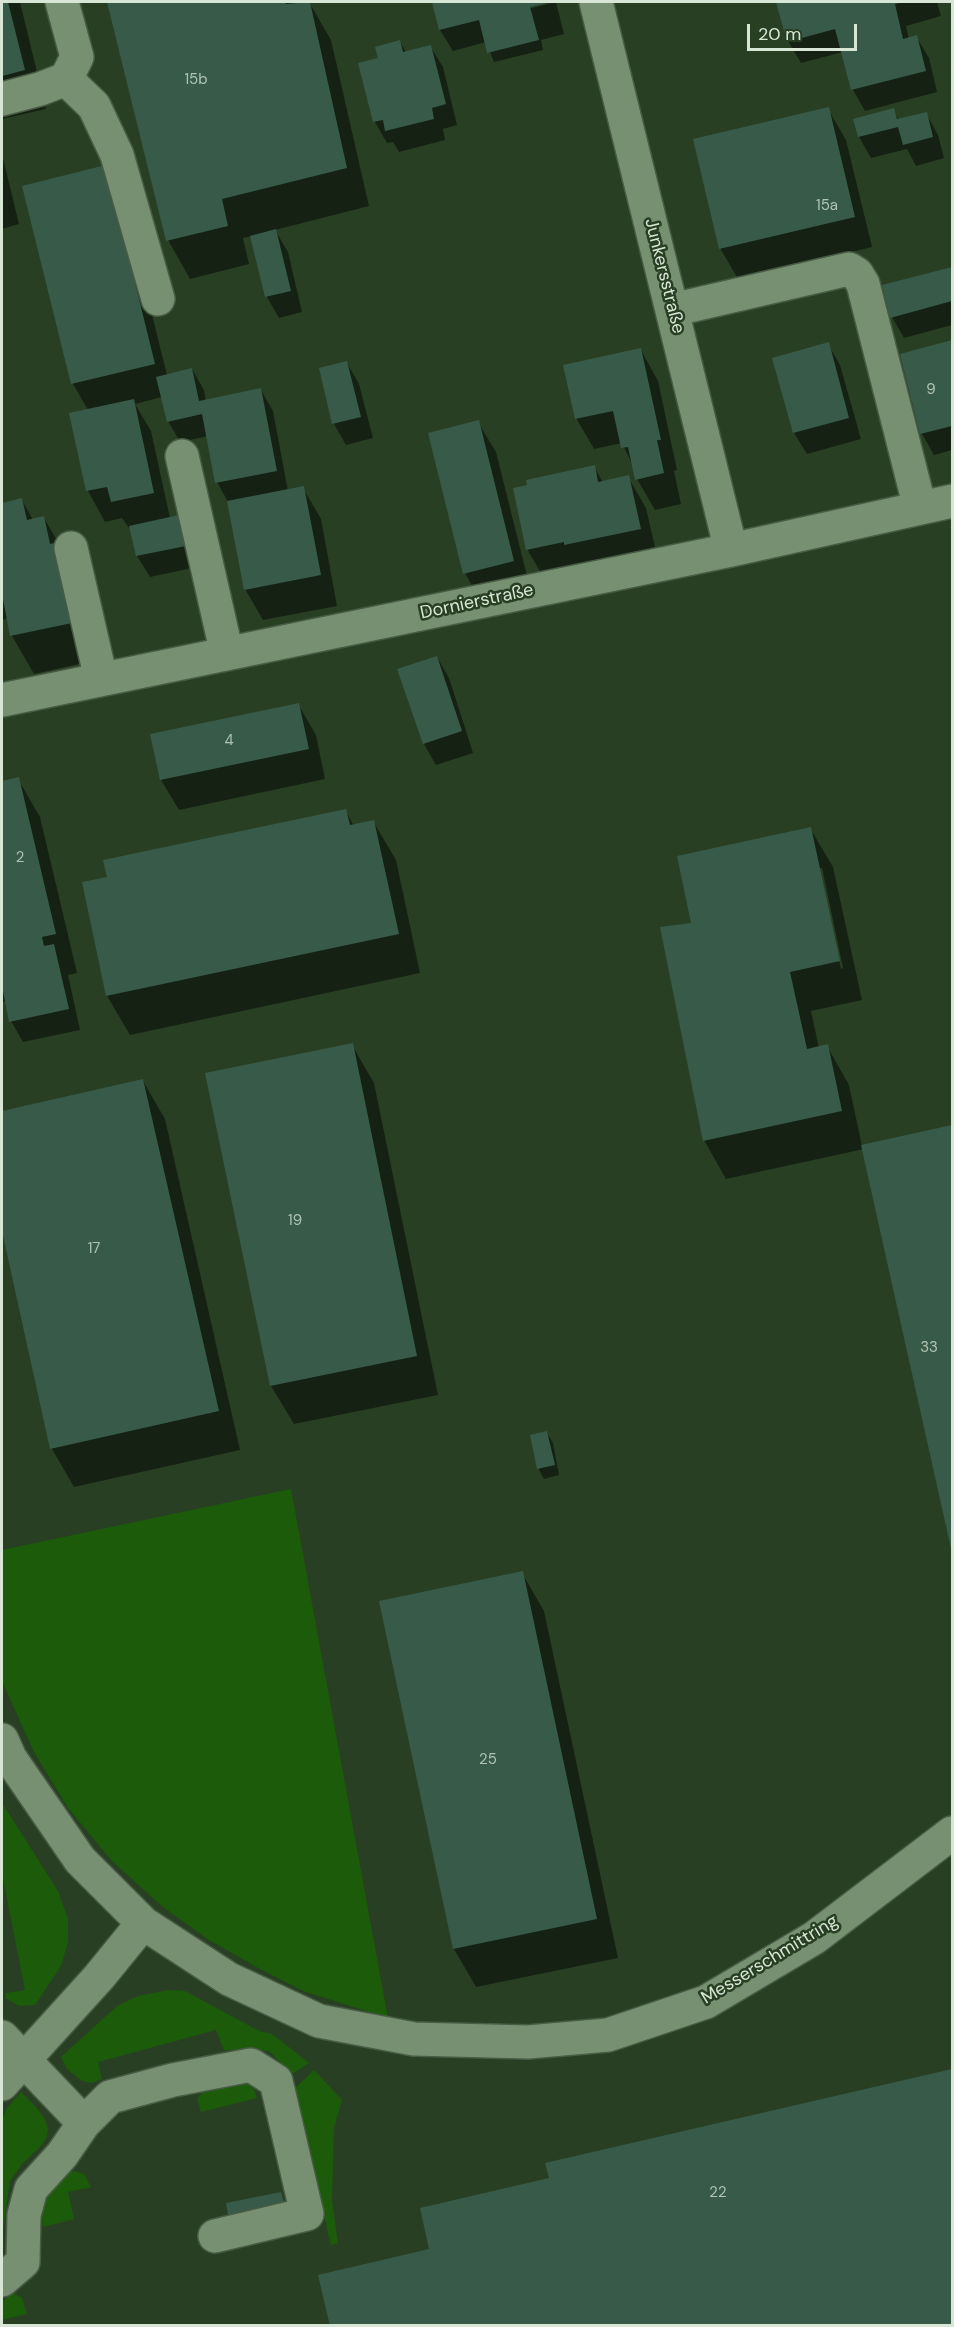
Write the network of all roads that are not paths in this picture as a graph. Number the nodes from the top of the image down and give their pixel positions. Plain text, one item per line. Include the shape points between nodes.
1 (62, 2) edge
2 (596, 2) edge
3 (66, 79) junction
4 (2, 99) edge
5 (158, 299) dead end
6 (672, 310) junction
7 (182, 456) dead end
8 (952, 501) edge
9 (920, 508) junction
10 (71, 548) dead end
11 (731, 550) junction
12 (227, 654) junction
13 (101, 679) junction
14 (2, 700) edge
15 (2, 1740) edge
16 (952, 1833) edge
17 (142, 1923) junction
18 (2, 2037) edge
19 (24, 2061) junction
20 (2, 2084) edge
21 (84, 2123) junction
22 (215, 2236) dead end
23 (2, 2280) edge

1 - 3 street via 77,57
2 - 6 street, Junkersstraße
3 - 4 street
3 - 5 street via 94,106 117,155
6 - 9 street via 849,269 857,274 863,284
6 - 11 street, Junkersstraße
7 - 12 street
8 - 9 street, Dornierstraße
9 - 11 street, Dornierstraße
10 - 13 street
11 - 12 street, Dornierstraße
12 - 13 street, Dornierstraße
13 - 14 street, Dornierstraße
15 - 17 street, Messerschmittring via 10,1758 80,1860
16 - 17 street, Messerschmittring via 814,1938 706,2002 608,2035 528,2042 414,2039 320,2021 229,1979
17 - 19 street
18 - 19 street
19 - 20 street
19 - 21 street
21 - 22 street via 110,2097 173,2080 251,2065 276,2081 307,2214
21 - 23 street via 63,2155 31,2189 24,2215 23,2262

